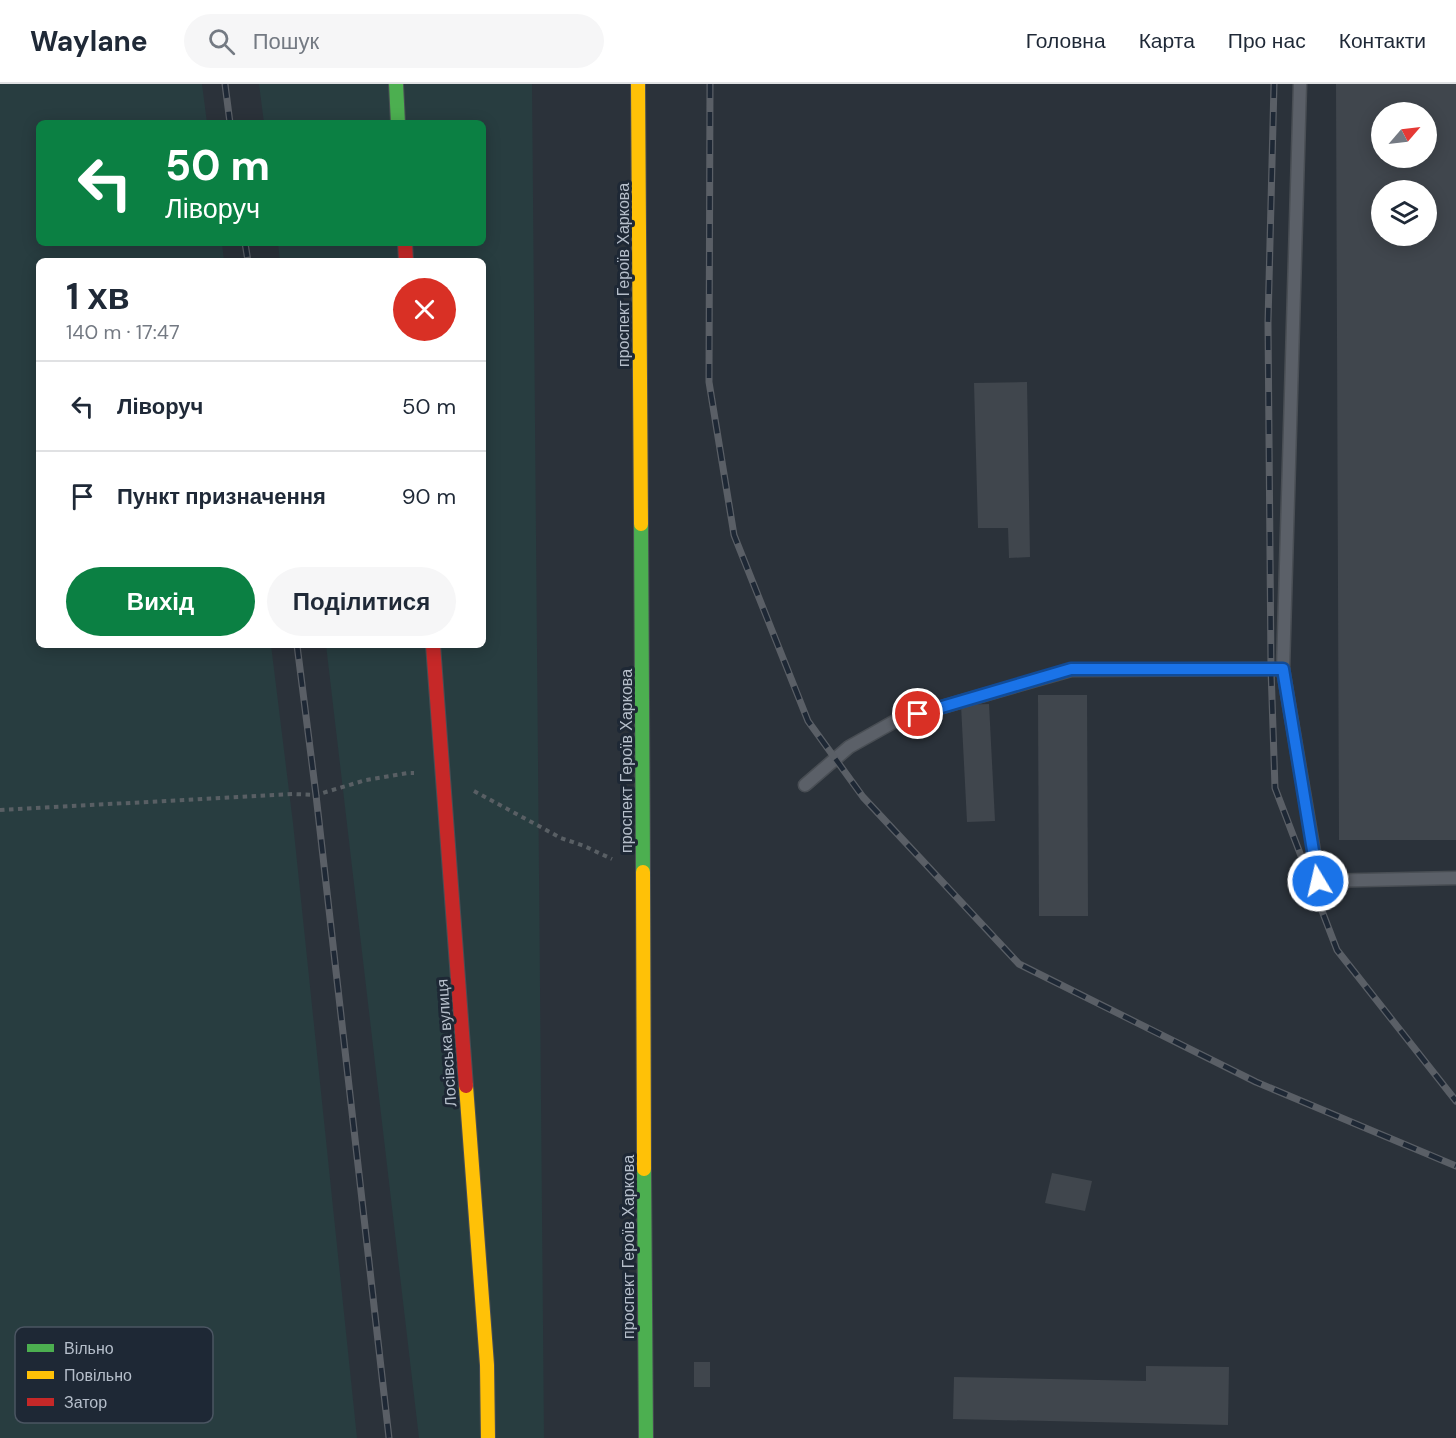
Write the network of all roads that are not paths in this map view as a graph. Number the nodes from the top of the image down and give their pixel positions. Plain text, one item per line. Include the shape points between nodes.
1 (396, 84) edge
2 (638, 84) edge
3 (1300, 84) edge
4 (398, 120) edge
5 (433, 648) edge
6 (1283, 669) junction
7 (806, 785) dead end
8 (1456, 878) edge
9 (488, 1438) edge
10 (646, 1438) edge

1 - 4 street
2 - 10 street, проспект Героїв Харкова
3 - 6 lane
5 - 9 street, Лосівська вулиця via 487,1365
6 - 7 lane via 1071,669 897,720 849,747
6 - 8 lane via 1318,881

